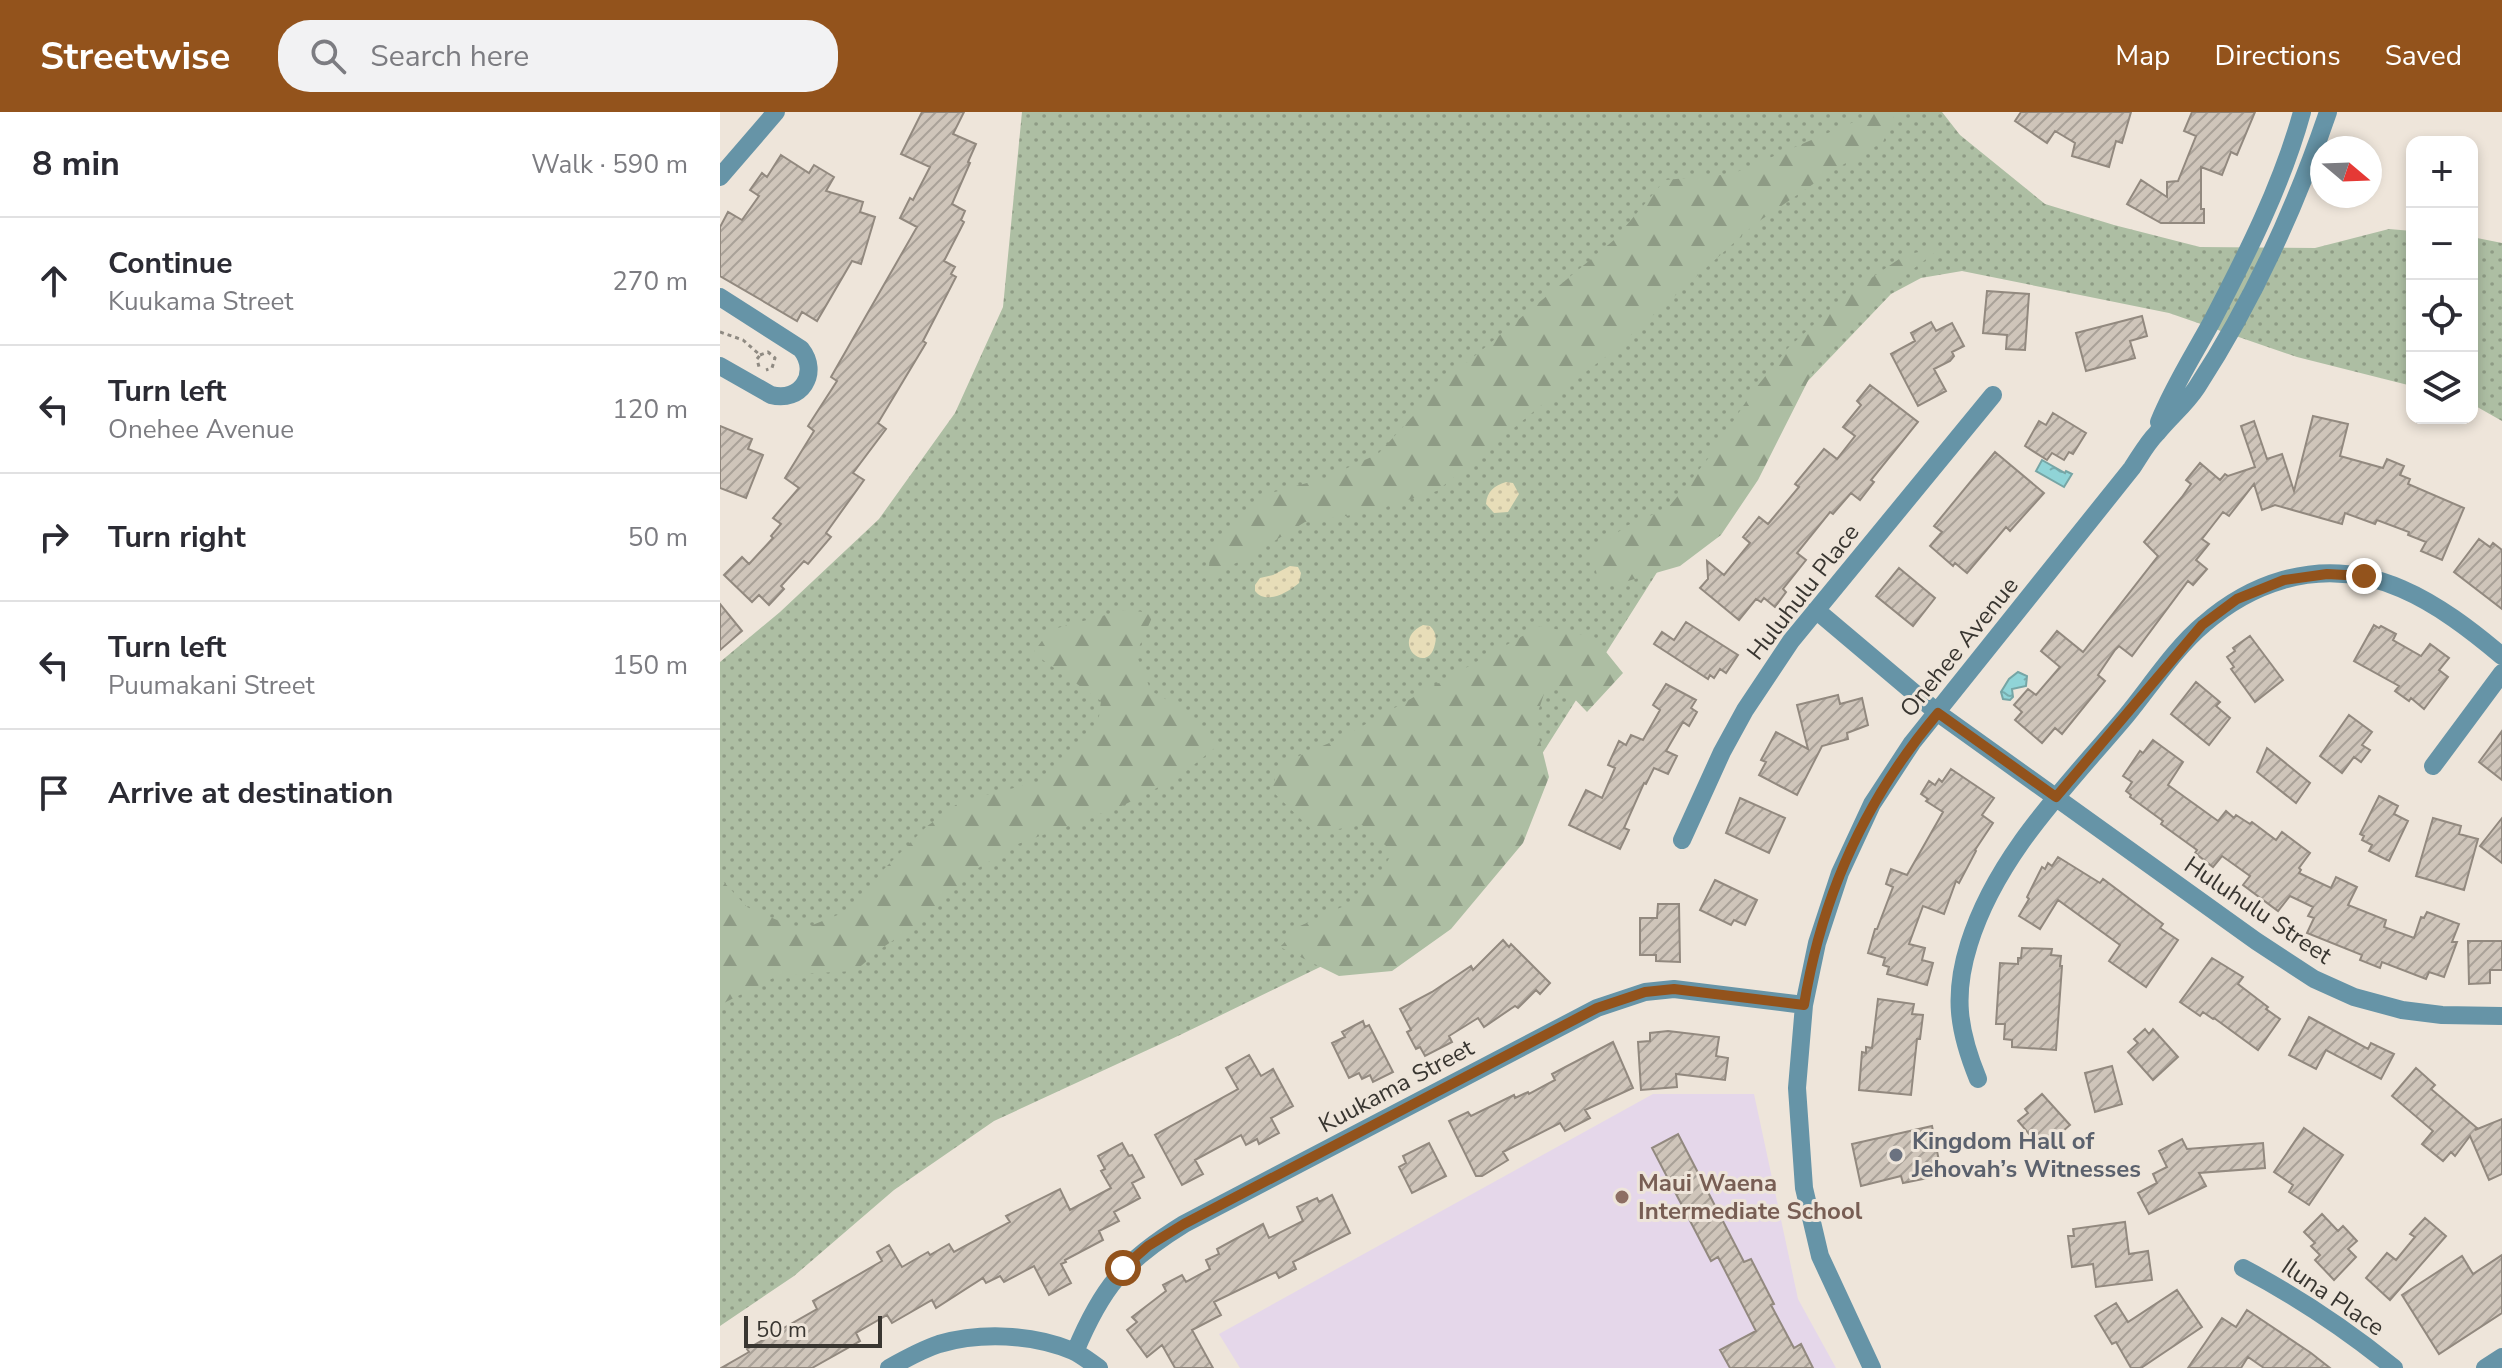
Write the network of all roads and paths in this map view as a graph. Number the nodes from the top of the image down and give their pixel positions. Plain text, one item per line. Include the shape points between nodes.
1 (776, 112) edge
2 (2302, 112) edge
3 (2328, 112) edge
4 (720, 177) edge
5 (720, 297) edge
6 (720, 332) edge
7 (760, 355) junction
8 (720, 366) edge
9 (1993, 395) dead end
10 (2154, 436) junction
11 (1816, 610) junction
12 (2502, 656) edge
13 (2502, 673) edge
14 (1938, 713) junction
15 (2433, 766) dead end
16 (2056, 797) junction
17 (1682, 840) dead end
18 (1804, 1005) junction
19 (2502, 1016) edge
20 (1978, 1079) dead end
21 (2243, 1268) dead end
22 (1075, 1352) junction
23 (2502, 1357) edge
24 (889, 1368) edge
25 (1099, 1368) edge
26 (1872, 1368) edge
27 (2394, 1368) edge
28 (2485, 1368) edge

1 - 4 street
2 - 10 street, Onehee Avenue via 2256,233 2172,391
3 - 10 street, Onehee Avenue via 2284,229 2236,326 2194,391
5 - 8 street via 801,349 810,369 800,390 778,397
6 - 7 path via 743,340
7 - 7 path via 772,354 772,368 760,367
9 - 11 street, Huluhulu Place
10 - 14 street, Onehee Avenue
11 - 14 street, Huluhulu Street
11 - 17 street, Huluhulu Place via 1745,710
12 - 16 street via 2454,618 2401,587 2364,576 2284,580 2237,599 2202,625
13 - 15 street
14 - 16 street, Huluhulu Street
14 - 18 street, Onehee Avenue via 1872,804 1840,873
16 - 19 street, Huluhulu Street via 2314,979 2402,1010
16 - 20 street via 1997,876 1968,947 1960,1030
18 - 22 street, Kuukama Street via 1674,989 1645,992 1597,1008 1148,1246 1106,1290
18 - 26 street, Onehee Avenue via 1797,1088 1804,1188 1820,1256
21 - 27 street, Iluna Place via 2346,1331
22 - 24 street via 1018,1338 966,1339 928,1348
22 - 25 street
23 - 28 street

